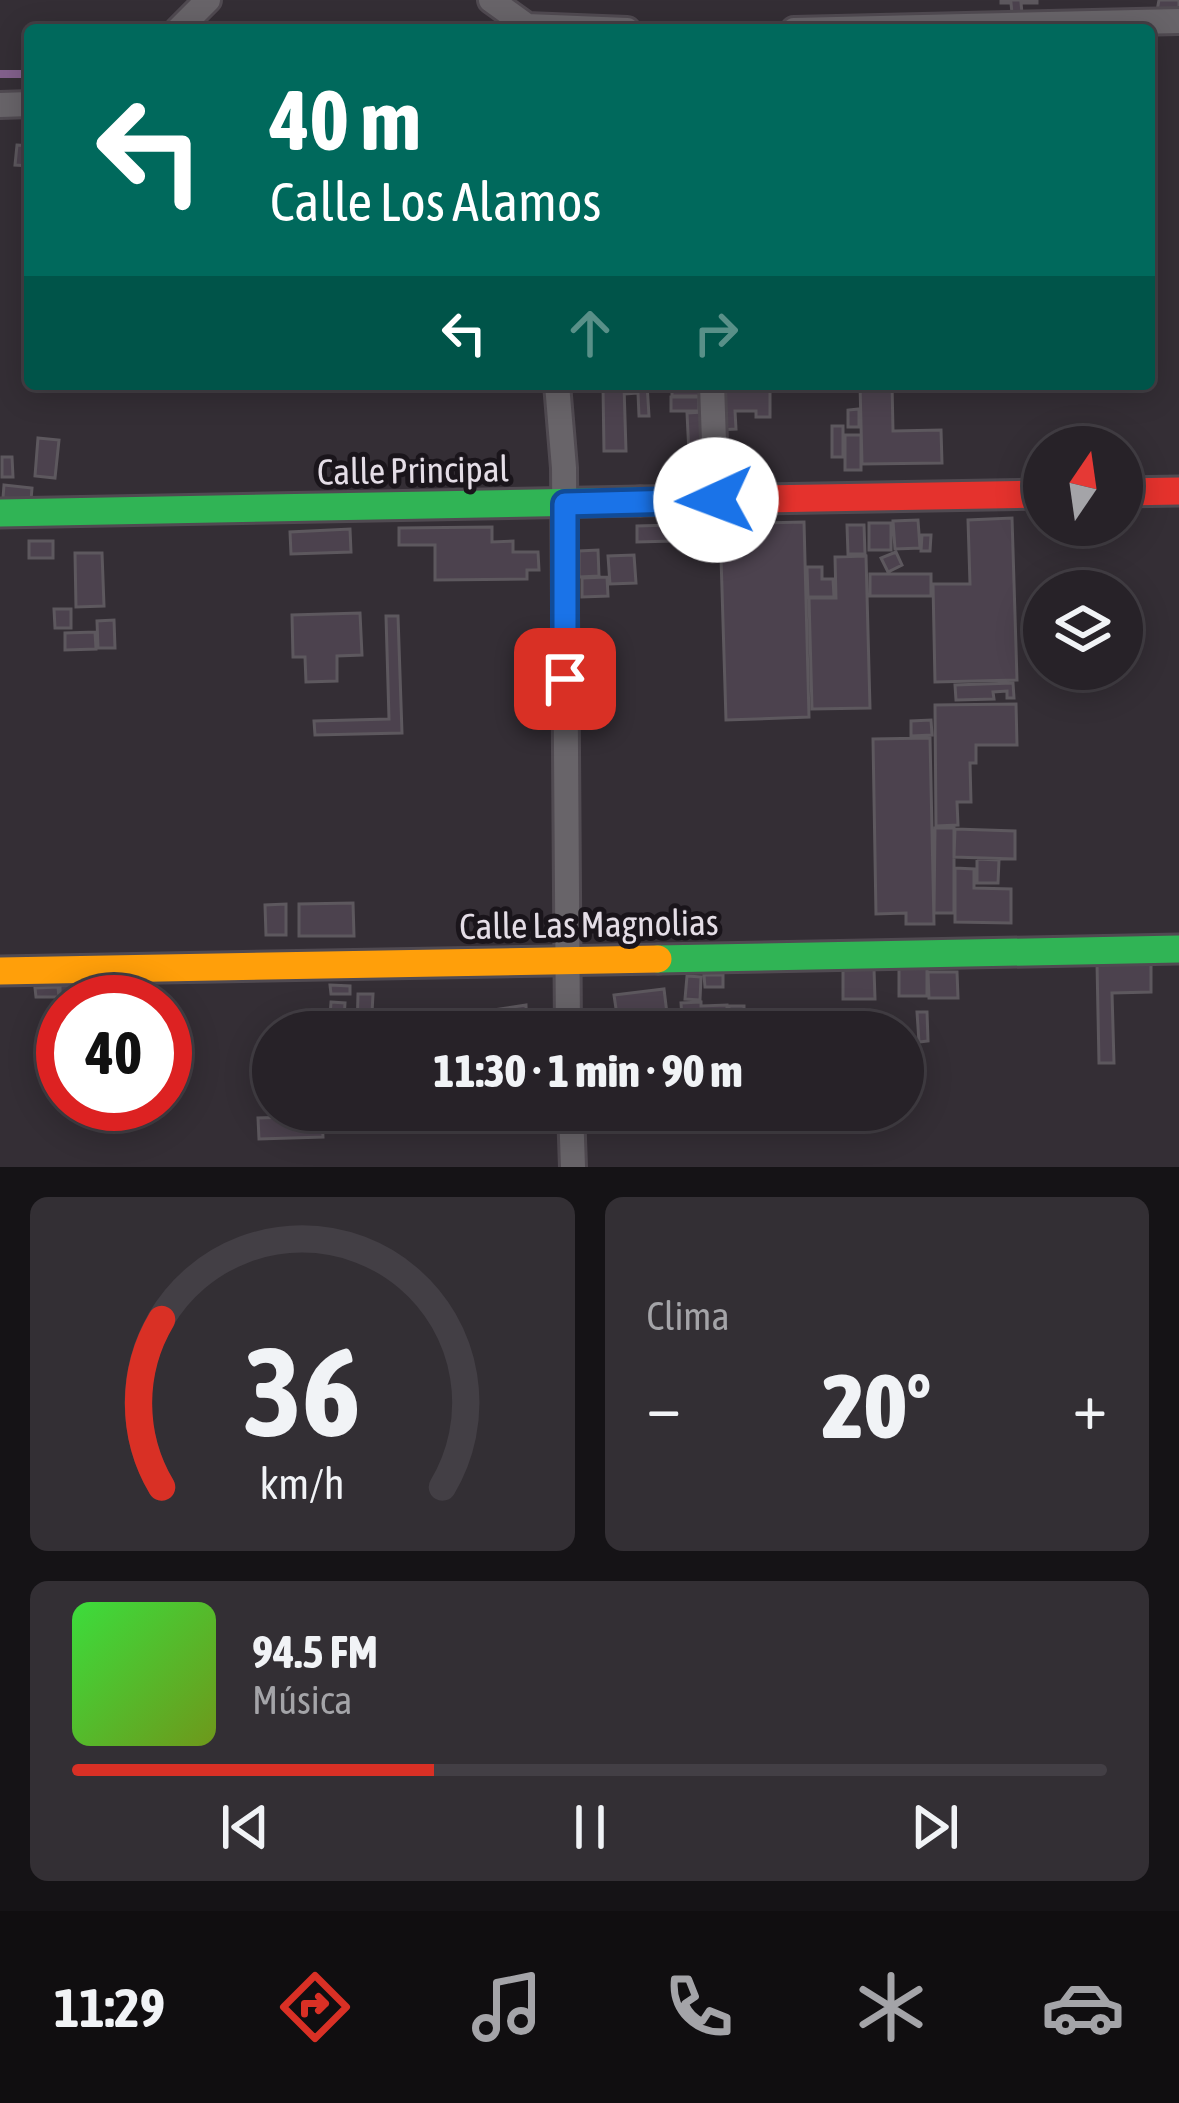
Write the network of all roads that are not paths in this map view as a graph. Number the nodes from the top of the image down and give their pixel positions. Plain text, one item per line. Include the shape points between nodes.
1 (208, 0) edge
2 (491, 0) edge
3 (1179, 21) edge
4 (184, 24) edge
5 (522, 24) edge
6 (1051, 24) edge
7 (557, 390) edge
8 (712, 390) edge
9 (1179, 491) edge
10 (1143, 492) edge
11 (1023, 494) edge
12 (716, 500) junction
13 (565, 504) junction
14 (0, 513) edge
15 (1179, 950) edge
16 (565, 961) junction
17 (0, 970) edge
18 (567, 1011) edge
19 (572, 1131) edge
20 (573, 1167) edge

1 - 4 street
2 - 5 street
3 - 6 street
7 - 13 street
8 - 12 street
9 - 10 street
11 - 12 street, Calle Principal
12 - 13 street, Calle Principal
13 - 14 street, Calle Principal
13 - 16 street
15 - 16 street, Calle Las Magnolias
16 - 17 street, Calle Las Magnolias
16 - 18 street
19 - 20 street

